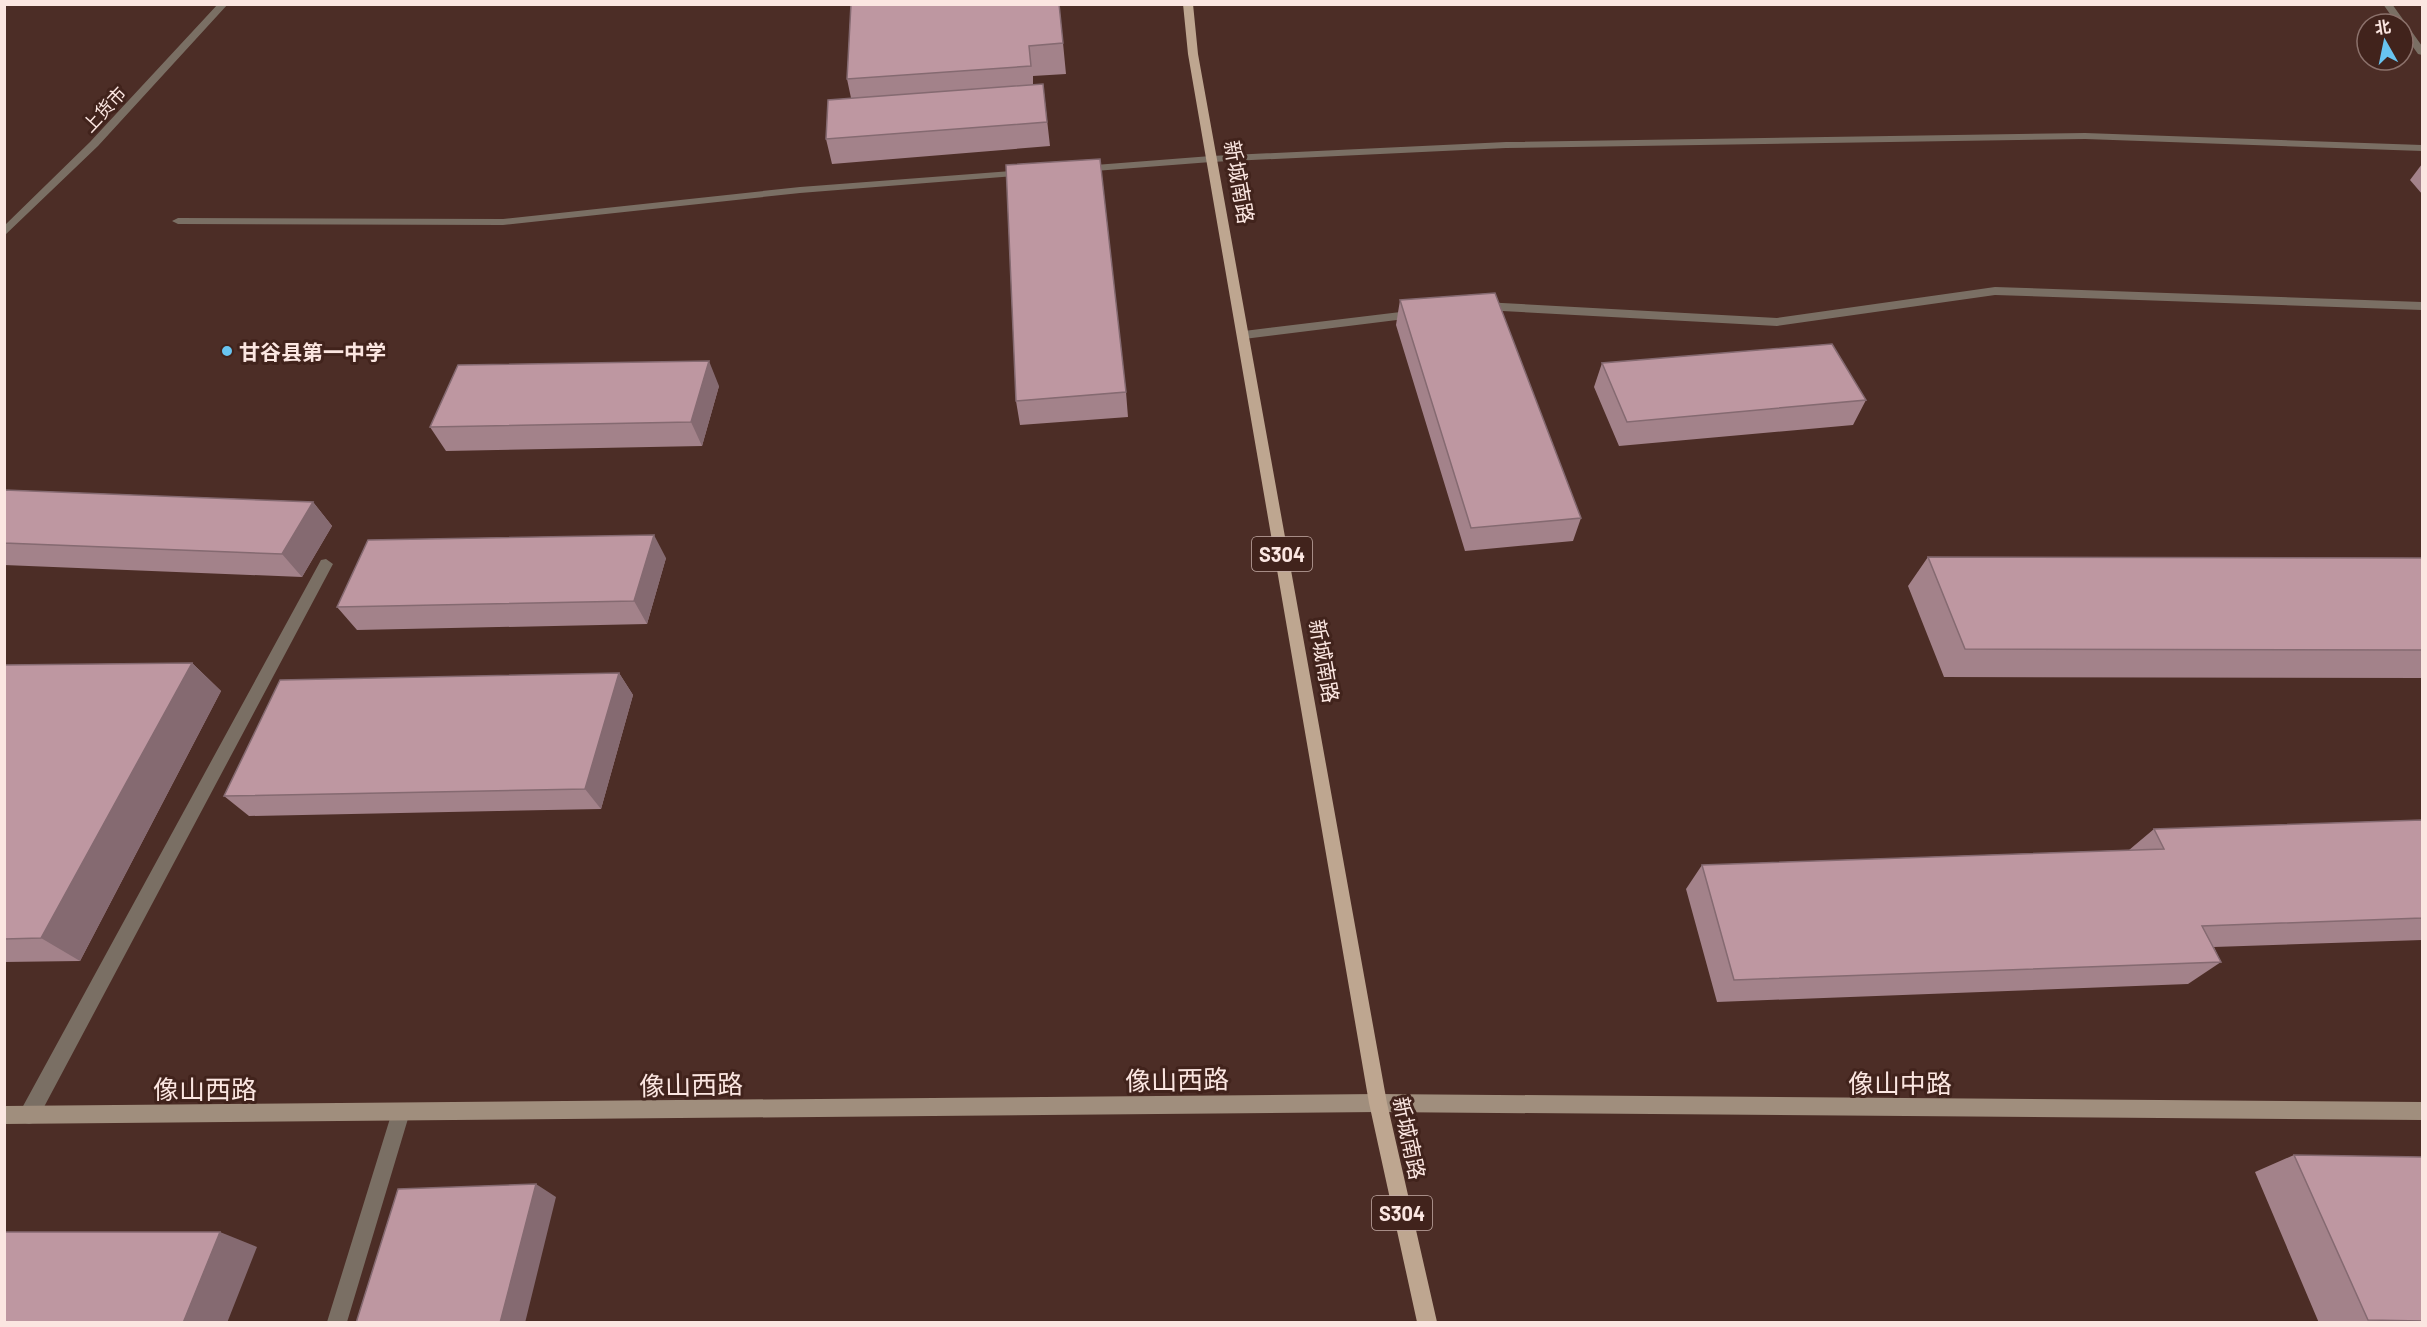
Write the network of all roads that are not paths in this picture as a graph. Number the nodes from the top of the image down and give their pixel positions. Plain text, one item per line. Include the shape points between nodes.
1 (224, 4) edge
2 (1188, 4) edge
3 (2422, 148) edge
4 (1211, 159) junction
5 (1070, 170) edge
6 (1035, 172) edge
7 (178, 220) dead end
8 (4, 233) edge
9 (2422, 306) edge
10 (1466, 308) edge
11 (1431, 313) edge
12 (1244, 335) junction
13 (326, 564) dead end
14 (1378, 1103) junction
15 (2422, 1111) edge
16 (401, 1112) junction
17 (4, 1115) edge
18 (28, 1115) junction
19 (337, 1323) edge
20 (1427, 1323) edge

1 - 8 street, 上货市 via 94,144
2 - 4 main road, 新城南路 / S304
3 - 4 street via 2085,136 1506,145
4 - 5 street
4 - 12 main road, 新城南路 / S304
6 - 7 street via 800,190 503,222
9 - 10 street via 1995,291 1777,322 1489,306
11 - 12 street
12 - 14 main road, 新城南路 / S304
13 - 18 street
14 - 15 main road, 像山中路
14 - 16 main road, 像山西路
14 - 20 main road, 新城南路 / S304
16 - 18 main road, 像山西路
16 - 19 street
17 - 18 main road, 像山西路

